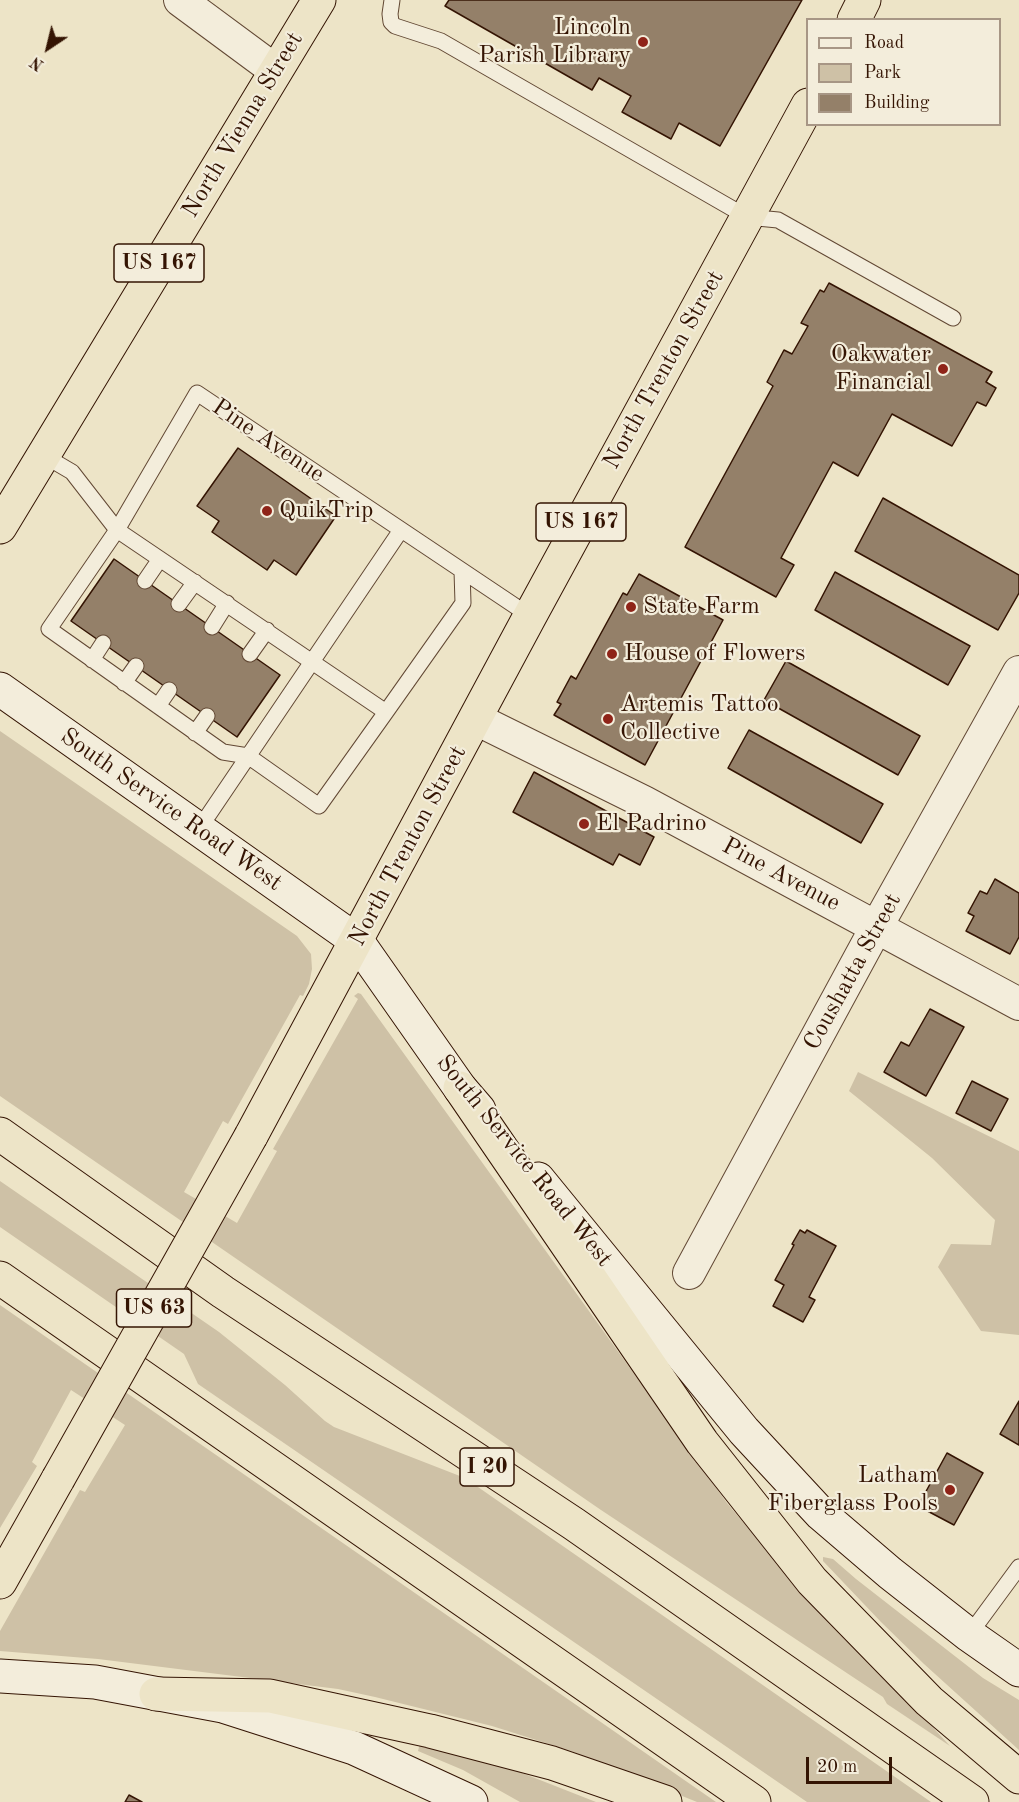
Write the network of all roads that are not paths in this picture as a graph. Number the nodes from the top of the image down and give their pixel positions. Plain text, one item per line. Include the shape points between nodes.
1 (180, 0) edge
2 (319, 0) edge
3 (392, 0) edge
4 (864, 0) edge
5 (855, 18) edge
6 (276, 71) junction
7 (806, 107) edge
8 (747, 217) junction
9 (953, 318) dead end
10 (38, 463) junction
11 (0, 501) edge
12 (0, 527) edge
13 (117, 530) junction
14 (400, 530) junction
15 (160, 559) junction
16 (462, 571) junction
17 (145, 581) dead end
18 (195, 582) junction
19 (227, 603) junction
20 (179, 604) dead end
21 (530, 616) junction
22 (212, 627) dead end
23 (267, 630) junction
24 (103, 643) dead end
25 (250, 654) dead end
26 (92, 660) junction
27 (312, 661) junction
28 (136, 666) dead end
29 (1019, 672) edge
30 (124, 682) junction
31 (0, 689) edge
32 (169, 690) dead end
33 (158, 706) junction
34 (386, 712) junction
35 (207, 716) dead end
36 (476, 719) junction
37 (195, 733) junction
38 (248, 756) junction
39 (199, 829) junction
40 (877, 926) junction
41 (357, 941) junction
42 (1019, 1004) edge
43 (460, 1088) junction
44 (0, 1134) edge
45 (689, 1272) dead end
46 (0, 1278) edge
47 (1019, 1566) edge
48 (0, 1582) edge
49 (969, 1635) junction
50 (1019, 1670) edge
51 (0, 1676) edge
52 (156, 1694) junction
53 (1019, 1777) edge
54 (471, 1802) edge
55 (665, 1802) edge
56 (754, 1802) edge
57 (972, 1802) edge

1 - 6 street
2 - 6 highway, North Vienna Street / US 167
3 - 8 lane via 391,22 400,28 441,40
4 - 5 highway
6 - 10 highway, North Vienna Street / US 167
7 - 8 highway, North Trenton Street / US 167
8 - 9 lane via 778,220
8 - 21 highway, North Trenton Street / US 167
10 - 11 highway
10 - 12 highway, North Vienna Street / US 167
10 - 13 lane via 72,472
13 - 14 lane, Pine Avenue via 196,393
13 - 15 lane
13 - 26 lane via 49,629
14 - 16 lane, Pine Avenue
14 - 27 lane
15 - 17 lane
15 - 18 lane
16 - 21 lane, Pine Avenue
16 - 34 lane via 463,603
18 - 19 lane
18 - 20 lane
19 - 22 lane
19 - 23 lane
21 - 36 highway, North Trenton Street / US 167
23 - 25 lane
23 - 27 lane
24 - 26 lane
26 - 30 lane
27 - 34 lane
27 - 38 lane
28 - 30 lane
29 - 40 street, Coushatta Street
30 - 33 lane
31 - 39 main road, South Service Road West
32 - 33 lane
33 - 37 lane
34 - 38 lane via 319,806
35 - 37 lane
36 - 40 street, Pine Avenue via 644,802
36 - 41 highway, North Trenton Street / US 167
37 - 38 lane via 223,752
38 - 39 lane
39 - 41 main road, South Service Road West
40 - 42 street, Pine Avenue
40 - 45 street, Coushatta Street
41 - 43 main road, South Service Road West
41 - 48 highway, North Trenton Street / US 63, bridge
43 - 49 main road, South Service Road West via 744,1431 790,1481 838,1529
43 - 53 highway via 702,1442 812,1581 928,1701
44 - 57 highway, I 20 via 223,1292 574,1524
46 - 56 highway
47 - 49 lane
49 - 50 main road, South Service Road West
51 - 52 main road via 95,1682
52 - 54 main road via 223,1706 354,1749
52 - 55 highway via 270,1696 552,1763

